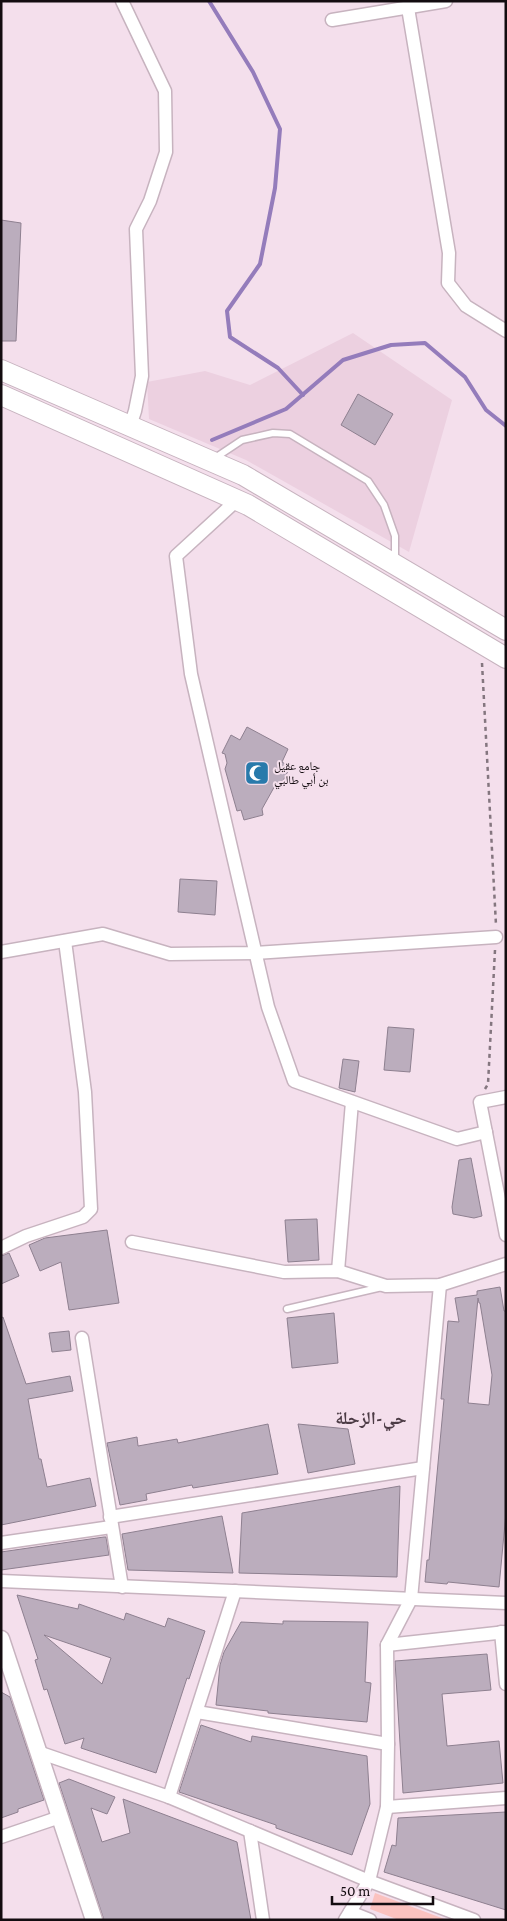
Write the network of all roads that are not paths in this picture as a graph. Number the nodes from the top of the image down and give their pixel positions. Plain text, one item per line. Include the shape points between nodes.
1 (122, 1) edge
2 (446, 1) edge
3 (408, 8) junction
4 (332, 20) dead end
5 (506, 331) edge
6 (1, 370) edge
7 (1, 395) edge
8 (130, 426) junction
9 (210, 461) junction
10 (237, 500) junction
11 (395, 565) junction
12 (506, 630) edge
13 (506, 658) edge
14 (496, 937) road end
15 (64, 941) junction
16 (1, 952) edge
17 (256, 953) junction
18 (506, 1097) edge
19 (352, 1102) junction
20 (486, 1132) junction
21 (506, 1235) edge
22 (132, 1242) dead end
23 (1, 1248) edge
24 (506, 1264) edge
25 (338, 1271) junction
26 (440, 1285) junction
27 (386, 1286) junction
28 (286, 1309) dead end
29 (82, 1338) dead end
30 (423, 1468) junction
31 (111, 1522) junction
32 (1, 1543) edge
33 (1, 1582) edge
34 (122, 1586) junction
35 (235, 1591) junction
36 (411, 1599) junction
37 (506, 1603) edge
38 (503, 1632) edge
39 (1, 1639) edge
40 (387, 1645) junction
41 (6, 1672) edge
42 (506, 1684) edge
43 (198, 1712) junction
44 (388, 1744) junction
45 (38, 1752) junction
46 (169, 1797) junction
47 (506, 1798) edge
48 (387, 1807) junction
49 (60, 1817) junction
50 (250, 1831) junction
51 (1, 1837) edge
52 (369, 1881) junction
53 (347, 1916) edge
54 (94, 1920) edge
55 (263, 1920) edge
56 (370, 1920) edge
57 (474, 1920) edge

1 - 8 street via 165,90 166,152 150,201 136,229 142,376
2 - 3 street
3 - 4 street
3 - 5 street via 449,253 448,283 466,306
6 - 8 main road
7 - 10 main road
8 - 9 main road
9 - 11 main road via 243,475
9 - 11 lane via 242,440 273,433 290,434 368,481 384,505 396,536
10 - 13 main road
10 - 17 street via 176,556 191,674
11 - 12 main road
14 - 17 street
15 - 16 street
15 - 17 street via 103,934 170,954
15 - 23 street via 85,1092 91,1209 83,1217
17 - 19 street via 268,1007 294,1081
18 - 20 street via 480,1102
19 - 20 street via 457,1139
19 - 25 street
20 - 21 street
22 - 25 street via 284,1272
24 - 26 street
25 - 27 street
26 - 27 street
26 - 30 street
27 - 28 lane
29 - 31 street
30 - 31 street
30 - 36 street
31 - 32 street
31 - 34 street
33 - 34 street
34 - 35 street
35 - 36 street
35 - 43 street
36 - 37 street
36 - 40 street
38 - 40 street
38 - 42 street
39 - 41 street
40 - 44 street
41 - 45 street
43 - 44 street
43 - 46 street
44 - 48 street
45 - 46 street
45 - 49 street
46 - 50 street
47 - 48 street
48 - 52 street
49 - 51 street
49 - 54 street
50 - 52 street
50 - 55 street
52 - 53 street
52 - 57 street
53 - 56 street

